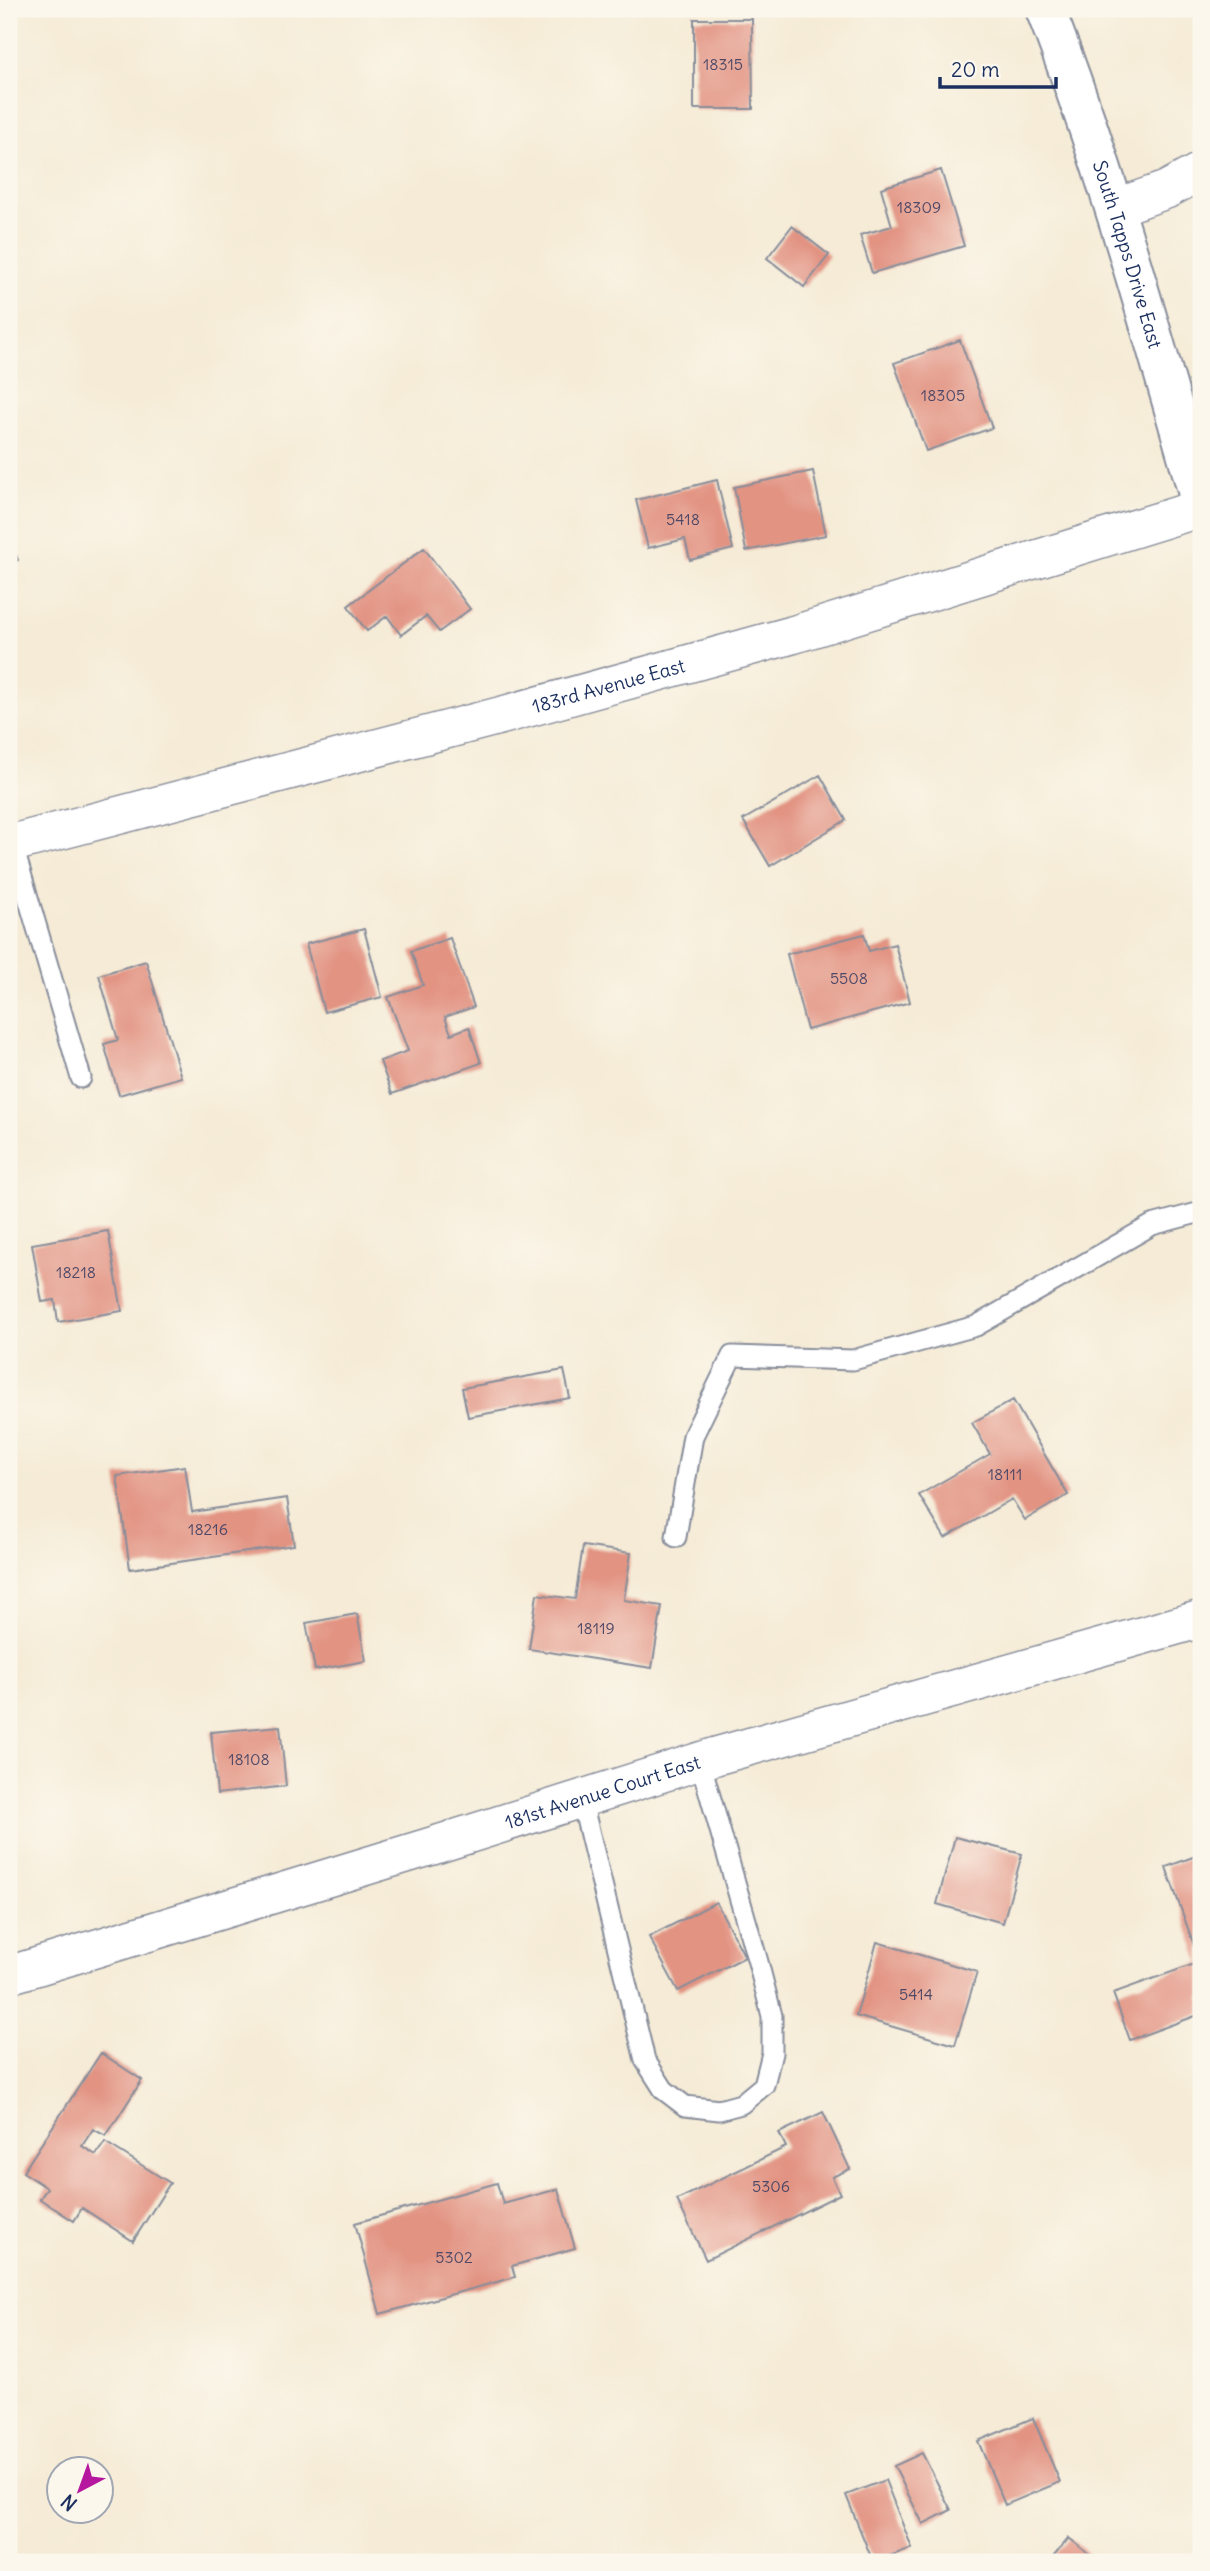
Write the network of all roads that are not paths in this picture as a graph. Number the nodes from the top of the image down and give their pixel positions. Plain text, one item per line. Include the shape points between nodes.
1 (1045, 9) edge
2 (1201, 171) edge
3 (1115, 208) junction
4 (1201, 506) edge
5 (10, 844) edge
6 (80, 1078) dead end
7 (1201, 1212) edge
8 (676, 1536) dead end
9 (1201, 1619) edge
10 (700, 1761) junction
11 (581, 1798) junction
12 (9, 1975) edge

1 - 3 street, South Tapps Drive East
2 - 3 street via 1167,190
3 - 4 street, South Tapps Drive East
4 - 5 street, 183rd Avenue East via 792,635
5 - 6 lane
7 - 8 lane via 1152,1225 976,1326 853,1360 732,1356 693,1436
9 - 10 street, 181st Avenue Court East
10 - 11 street, 181st Avenue Court East
10 - 11 lane via 772,2016 772,2053 764,2085 741,2104 719,2110 685,2106 664,2090 645,2060
11 - 12 street, 181st Avenue Court East

